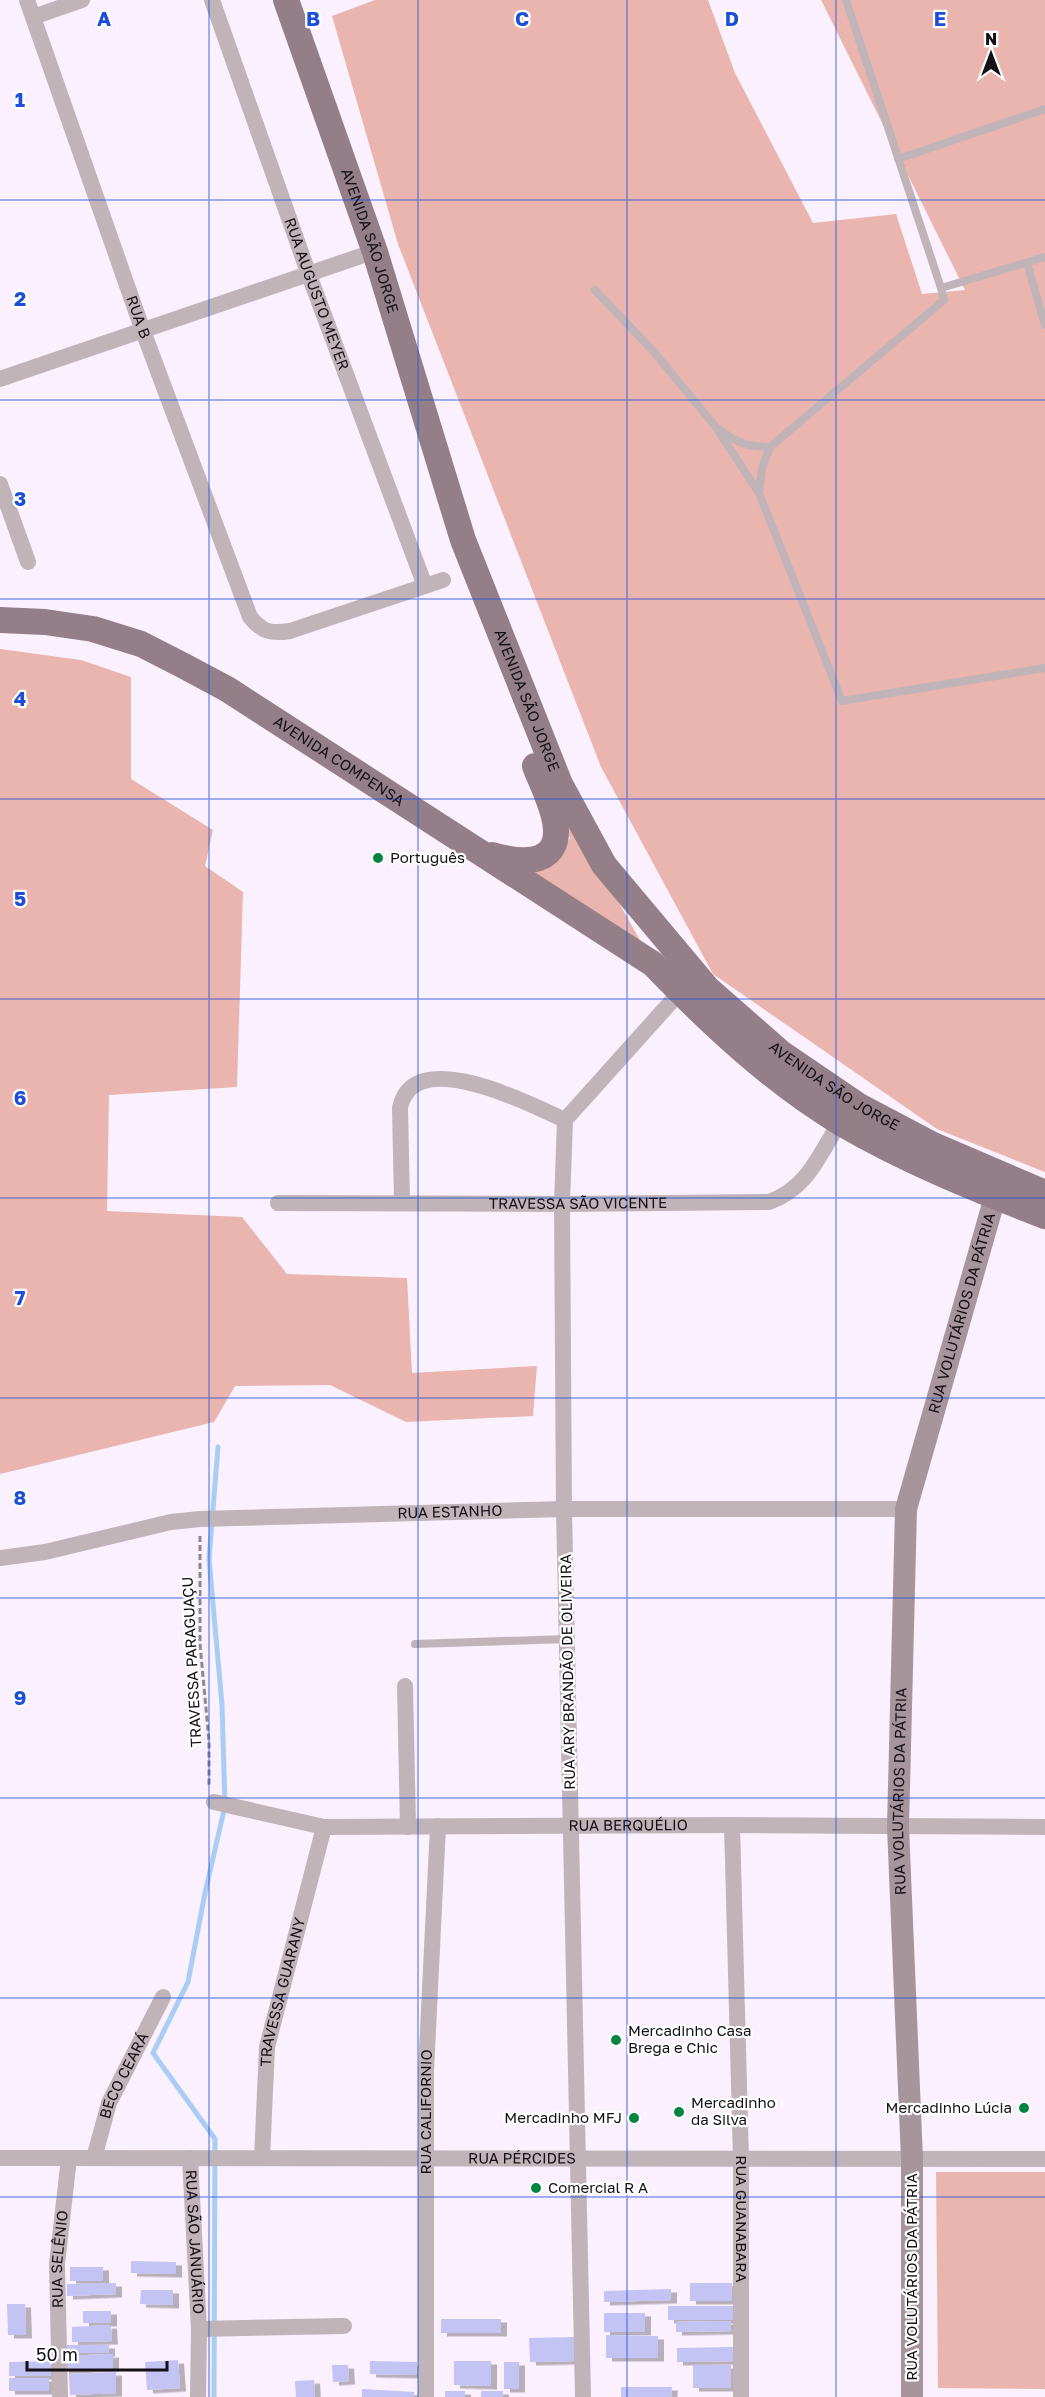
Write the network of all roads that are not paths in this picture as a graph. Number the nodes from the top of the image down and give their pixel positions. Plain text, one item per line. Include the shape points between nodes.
1 (27, 0) edge
2 (82, 0) edge
3 (212, 0) edge
4 (286, 0) edge
5 (846, 0) edge
6 (33, 17) junction
7 (1045, 108) edge
8 (898, 159) junction
9 (350, 182) junction
10 (361, 256) junction
11 (1045, 257) edge
12 (1027, 264) junction
13 (309, 275) junction
14 (940, 288) junction
15 (595, 290) dead end
16 (1045, 326) edge
17 (143, 331) junction
18 (0, 379) edge
19 (715, 426) junction
20 (770, 447) junction
21 (0, 484) edge
22 (759, 494) junction
23 (28, 562) dead end
24 (443, 580) dead end
25 (425, 586) junction
26 (0, 620) edge
27 (1045, 668) edge
28 (480, 851) junction
29 (652, 964) joint
30 (680, 992) junction
31 (565, 1120) junction
32 (840, 1122) junction
33 (1045, 1192) edge
34 (995, 1197) junction
35 (278, 1203) dead end
36 (402, 1203) junction
37 (562, 1204) junction
38 (1045, 1216) edge
39 (564, 1509) junction
40 (906, 1509) junction
41 (0, 1558) edge
42 (567, 1639) junction
43 (415, 1644) dead end
44 (405, 1686) dead end
45 (214, 1802) road end
46 (732, 1825) junction
47 (438, 1826) junction
48 (324, 1827) junction
49 (408, 1827) junction
50 (572, 1827) junction
51 (898, 1827) junction
52 (1045, 1827) edge
53 (164, 1997) dead end
54 (0, 2158) edge
55 (69, 2158) junction
56 (94, 2158) junction
57 (190, 2158) junction
58 (262, 2158) junction
59 (424, 2158) junction
60 (579, 2159) junction
61 (741, 2159) junction
62 (912, 2159) junction
63 (1045, 2159) edge
64 (344, 2326) dead end
65 (199, 2329) junction
66 (60, 2397) edge
67 (198, 2397) edge
68 (426, 2397) edge
69 (583, 2397) edge
70 (741, 2397) edge
71 (912, 2397) edge

1 - 6 street, RUA B
2 - 6 street
3 - 13 street, RUA AUGUSTO MEYER
4 - 9 main road, AVENIDA SÃO JORGE
5 - 8 lane
6 - 17 street, RUA B
7 - 8 lane
8 - 14 lane
9 - 10 main road via 352,226
9 - 33 main road, AVENIDA SÃO JORGE via 463,540 560,784 604,865 708,989 781,1053 860,1106 933,1145
10 - 13 street
10 - 28 main road via 406,408 556,824 557,841 548,854 533,860
11 - 12 lane
12 - 14 lane
12 - 16 lane
13 - 17 street
13 - 25 street, RUA AUGUSTO MEYER
14 - 20 lane via 944,300
15 - 19 lane via 654,352
17 - 18 street
17 - 25 street, RUA B via 250,617 259,628 273,633 290,631
19 - 20 lane via 738,444
19 - 22 lane
20 - 22 lane via 762,468
21 - 23 street
22 - 27 lane via 842,701
24 - 25 street
26 - 28 main road, AVENIDA COMPENSA via 93,629 141,644 227,689
28 - 29 main road, AVENIDA COMPENSA
29 - 30 main road, AVENIDA SÃO JORGE
30 - 31 street
30 - 32 main road, AVENIDA SÃO JORGE via 751,1057
31 - 36 street via 477,1084 442,1080 416,1084 402,1099 400,1108
31 - 37 street, RUA ARY BRANDÃO DE OLIVEIRA
32 - 34 main road, AVENIDA SÃO JORGE via 909,1160
32 - 37 street, TRAVESSA SÃO VICENTE via 801,1184 786,1196 769,1202
34 - 38 main road, AVENIDA SÃO JORGE
34 - 40 street, RUA VOLUTÁRIOS DA PÁTRIA
35 - 36 street, TRAVESSA SÃO VICENTE
36 - 37 street, TRAVESSA SÃO VICENTE
37 - 39 street, RUA ARY BRANDÃO DE OLIVEIRA
39 - 40 street, RUA ESTANHO
39 - 41 street, RUA ESTANHO via 200,1519
39 - 42 street, RUA ARY BRANDÃO DE OLIVEIRA
40 - 51 street, RUA VOLUTÁRIOS DA PÁTRIA
42 - 43 lane
42 - 50 street, RUA ARY BRANDÃO DE OLIVEIRA
44 - 49 street
45 - 48 street, RUA BERQUÉLIO
46 - 50 street, RUA BERQUÉLIO
46 - 51 street, RUA BERQUÉLIO
46 - 61 street, RUA GUANABARA
47 - 49 street, RUA BERQUÉLIO
47 - 50 street, RUA BERQUÉLIO
47 - 59 street, RUA CALIFORNIO
48 - 49 street, RUA BERQUÉLIO
48 - 58 street, TRAVESSA GUARANY via 267,2047
50 - 60 street, RUA ARY BRANDÃO DE OLIVEIRA
51 - 52 street, RUA BERQUÉLIO
51 - 62 street, RUA VOLUTÁRIOS DA PÁTRIA
53 - 56 street, BECO CEARÁ via 108,2103
54 - 55 street, RUA PÉRCIDES
55 - 56 street, RUA PÉRCIDES
55 - 66 street, RUA SELÊNIO via 57,2264
56 - 57 street, RUA PÉRCIDES
57 - 58 street, RUA PÉRCIDES
57 - 65 street, RUA SÃO JANUÁRIO
58 - 59 street, RUA PÉRCIDES
59 - 60 street, RUA PÉRCIDES
59 - 68 street, RUA CALIFORNIO
60 - 61 street, RUA PÉRCIDES
60 - 69 street, RUA ARY BRANDÃO DE OLIVEIRA
61 - 62 street, RUA PÉRCIDES
61 - 70 street, RUA GUANABARA
62 - 63 street, RUA PÉRCIDES
62 - 71 street, RUA VOLUTÁRIOS DA PÁTRIA
64 - 65 street
65 - 67 street, RUA SÃO JANUÁRIO

